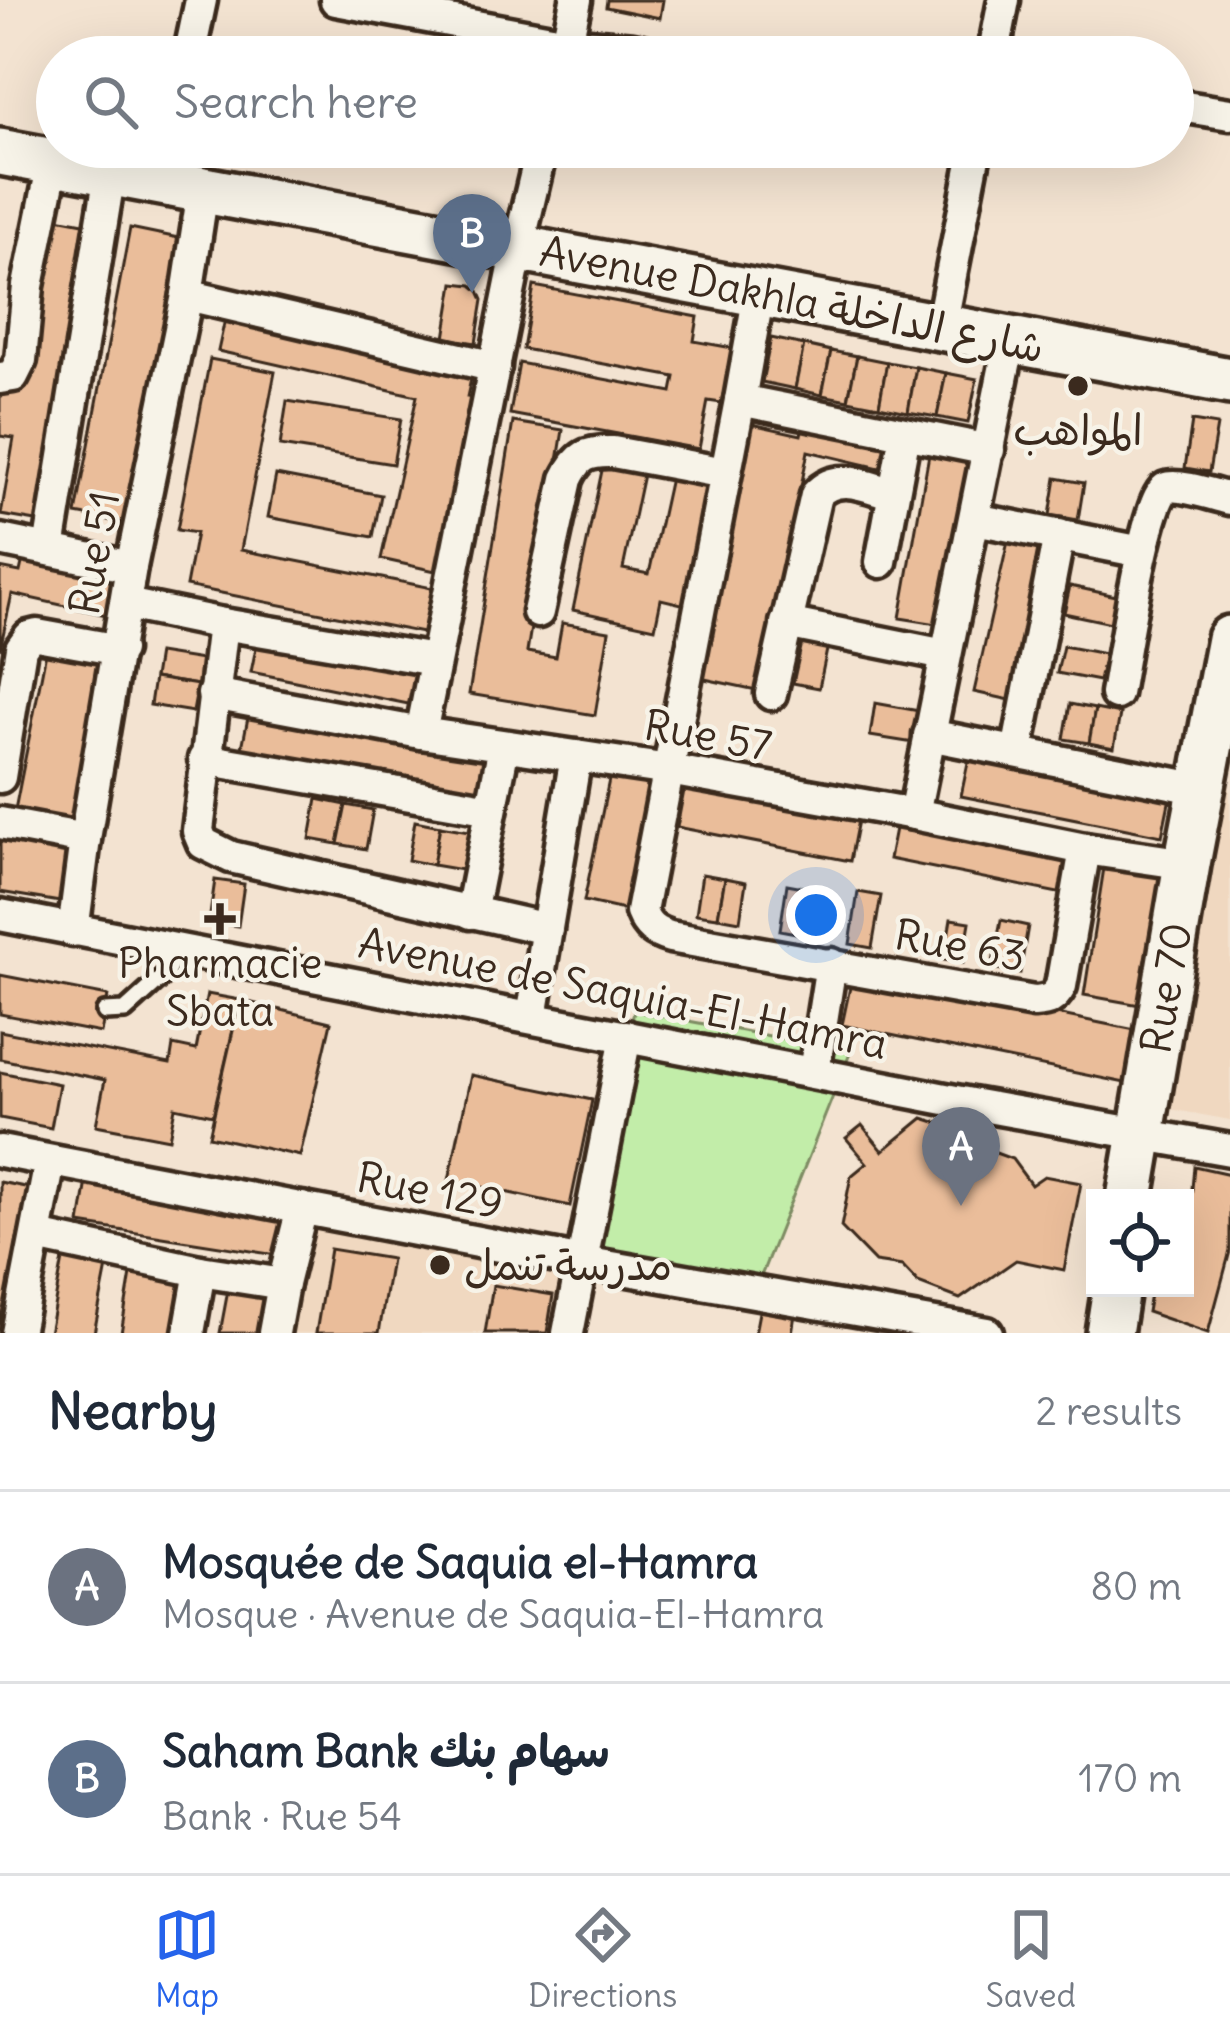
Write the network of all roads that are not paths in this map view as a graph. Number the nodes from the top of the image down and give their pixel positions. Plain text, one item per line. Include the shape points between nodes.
1 (201, 0) edge
2 (336, 0) edge
3 (576, 0) edge
4 (1004, 0) edge
5 (193, 36) edge
6 (501, 36) edge
7 (568, 36) edge
8 (997, 36) edge
9 (1194, 108) edge
10 (1230, 114) edge
11 (0, 152) edge
12 (36, 159) edge
13 (51, 168) edge
14 (84, 168) edge
15 (537, 168) edge
16 (972, 168) edge
17 (110, 173) junction
18 (179, 173) edge
19 (518, 248) junction
20 (14, 283) edge
21 (759, 293) junction
22 (188, 295) junction
23 (941, 327) junction
24 (1010, 340) junction
25 (495, 367) junction
26 (0, 378) edge
27 (1230, 380) edge
28 (740, 400) junction
29 (905, 434) junction
30 (989, 450) junction
31 (725, 473) junction
32 (892, 494) junction
33 (1230, 499) edge
34 (975, 519) junction
35 (1059, 536) junction
36 (0, 540) edge
37 (50, 549) junction
38 (1142, 552) junction
39 (881, 562) dead end
40 (131, 567) junction
41 (127, 604) junction
42 (538, 612) dead end
43 (786, 622) junction
44 (223, 624) junction
45 (119, 650) junction
46 (945, 655) junction
47 (434, 660) junction
48 (1228, 663) edge
49 (213, 694) junction
50 (771, 694) dead end
51 (1116, 694) dead end
52 (421, 733) junction
53 (929, 735) junction
54 (504, 746) junction
55 (1017, 752) junction
56 (576, 756) junction
57 (204, 759) junction
58 (669, 770) junction
59 (0, 777) edge
60 (1201, 789) junction
61 (491, 809) junction
62 (914, 814) junction
63 (0, 823) edge
64 (85, 839) junction
65 (1085, 849) junction
66 (1187, 864) junction
67 (471, 913) junction
68 (0, 915) edge
69 (547, 929) junction
70 (73, 931) junction
71 (177, 950) junction
72 (831, 964) junction
73 (105, 1012) dead end
74 (532, 1017) junction
75 (626, 1036) junction
76 (814, 1072) junction
77 (1140, 1134) junction
78 (0, 1150) edge
79 (1230, 1150) edge
80 (50, 1162) junction
81 (1131, 1189) edge
82 (302, 1208) junction
83 (37, 1236) junction
84 (583, 1262) junction
85 (200, 1271) junction
86 (283, 1284) junction
87 (1114, 1297) edge
88 (822, 1319) edge
89 (17, 1333) edge
90 (189, 1333) edge
91 (274, 1333) edge
92 (568, 1333) edge
93 (987, 1333) edge
94 (1108, 1333) edge

1 - 5 street
2 - 6 street
3 - 7 street
4 - 8 street
9 - 10 street
11 - 12 street, Avenue Dakhla شارع الداخلة
13 - 20 street
14 - 17 street, Avenue Dakhla شارع الداخلة
15 - 19 street
16 - 23 street
17 - 18 street, Avenue Dakhla شارع الداخلة
17 - 37 street
18 - 19 street, Avenue Dakhla شارع الداخلة
18 - 22 street, Rue 51
19 - 21 street, Avenue Dakhla شارع الداخلة
19 - 25 street
20 - 26 street via 21,360 13,376
21 - 23 street, Avenue Dakhla شارع الداخلة
21 - 28 street
22 - 25 street
22 - 40 street, Rue 51
23 - 24 street, Avenue Dakhla شارع الداخلة
24 - 27 street, Avenue Dakhla شارع الداخلة
24 - 30 street
25 - 47 street
28 - 29 street
28 - 31 street
29 - 30 street
29 - 32 street
30 - 34 street
31 - 42 street via 613,452 583,455 567,479
31 - 58 street
32 - 39 street
32 - 43 street via 838,480 816,495
33 - 38 street via 1166,488
34 - 35 street
34 - 46 street
35 - 38 street
35 - 55 street
36 - 37 street
37 - 40 street
38 - 51 street
40 - 41 street, Rue 51
41 - 44 street
41 - 45 street, Rue 51
43 - 46 street
43 - 50 street
44 - 47 street
44 - 49 street
45 - 59 street via 29,638
45 - 64 street, Rue 51
46 - 53 street
47 - 52 street
48 - 60 street, Rue 70
49 - 52 street, Rue 57
49 - 57 street
52 - 54 street, Rue 57
53 - 55 street
53 - 62 street
54 - 56 street, Rue 57
54 - 61 street
55 - 60 street
56 - 58 street, Rue 57
56 - 69 street
57 - 61 street
57 - 67 street via 198,831 212,850
58 - 62 street, Rue 57
58 - 72 street, Rue 63 via 641,912 646,923 670,937
60 - 66 street, Rue 70
61 - 67 street
62 - 65 street, Rue 57
63 - 64 street
64 - 70 street, Rue 51
65 - 66 street, Rue 57
65 - 72 street, Rue 63 via 1061,986 1047,1001
66 - 77 street, Rue 70
67 - 69 street
68 - 70 street, Avenue de Saquia-El-Hamra
69 - 74 street
70 - 71 street, Avenue de Saquia-El-Hamra
71 - 73 lane via 166,974 125,1011
71 - 74 street, Avenue de Saquia-El-Hamra
72 - 76 street
74 - 75 street, Avenue de Saquia-El-Hamra
75 - 76 street, Avenue de Saquia-El-Hamra
75 - 84 street
76 - 77 street, Avenue de Saquia-El-Hamra
77 - 79 street, Avenue de Saquia-El-Hamra
77 - 81 street, Rue 70
78 - 80 street, Rue 129
80 - 82 street, Rue 129
80 - 83 street
82 - 84 street, Rue 129
82 - 86 street
83 - 85 street
83 - 89 street
84 - 88 street, Rue 129
84 - 92 street
85 - 86 street
85 - 90 street
86 - 91 street
87 - 94 street
88 - 93 street, Rue 129

